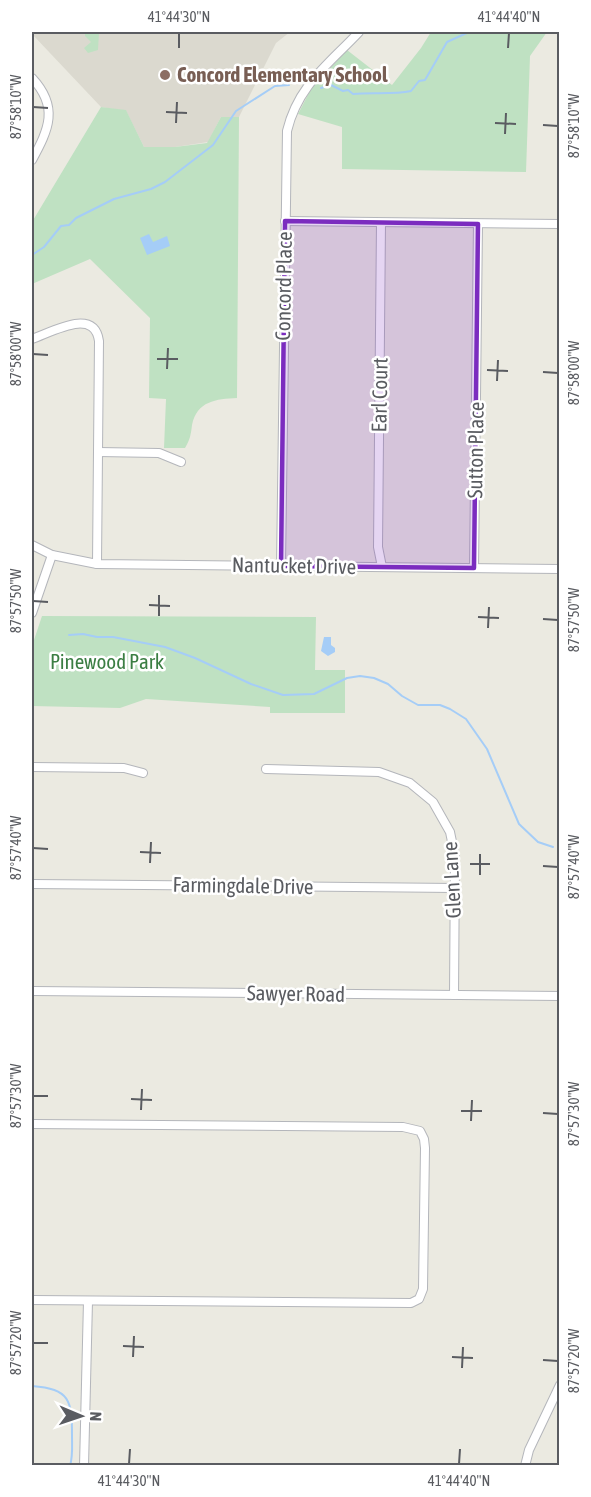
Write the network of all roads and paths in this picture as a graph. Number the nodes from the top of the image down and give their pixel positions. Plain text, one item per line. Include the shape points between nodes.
1 (359, 32) edge
2 (32, 78) edge
3 (32, 160) edge
4 (285, 221) junction
5 (381, 223) junction
6 (478, 224) junction
7 (560, 224) edge
8 (32, 339) edge
9 (98, 452) junction
10 (181, 462) dead end
11 (32, 545) edge
12 (52, 555) junction
13 (97, 564) junction
14 (281, 566) junction
15 (382, 567) junction
16 (474, 568) junction
17 (560, 569) edge
18 (32, 613) edge
19 (32, 767) edge
20 (266, 769) dead end
21 (143, 773) dead end
22 (32, 884) edge
23 (455, 888) junction
24 (32, 991) edge
25 (454, 995) junction
26 (560, 996) edge
27 (32, 1124) edge
28 (32, 1300) edge
29 (88, 1301) junction
30 (560, 1385) edge
31 (557, 1398) edge
32 (84, 1466) edge
33 (525, 1466) edge

1 - 4 street, Concord Place via 310,81 292,114 286,140
2 - 3 street via 45,96 49,114
4 - 5 street
4 - 14 street, Concord Place
5 - 6 street
5 - 15 street, Earl Court via 378,547
6 - 7 street
6 - 16 street, Sutton Place
8 - 9 street via 78,322 94,327 99,341
9 - 10 street via 159,453
9 - 13 street
11 - 12 street, Nantucket Drive
12 - 13 street, Nantucket Drive
12 - 18 street
13 - 14 street, Nantucket Drive
14 - 15 street, Nantucket Drive
15 - 16 street, Nantucket Drive
16 - 17 street, Nantucket Drive
19 - 21 street via 124,768
20 - 23 street, Glen Lane via 379,772 410,783 433,801 446,823 454,848
22 - 23 street, Farmingdale Drive
23 - 25 street, Glen Lane
24 - 25 street, Sawyer Road
25 - 26 street, Sawyer Road
27 - 29 street via 370,1126 414,1128 424,1138 423,1289 419,1299 411,1303
28 - 29 street
29 - 32 street
30 - 31 street
31 - 33 street via 529,1450

